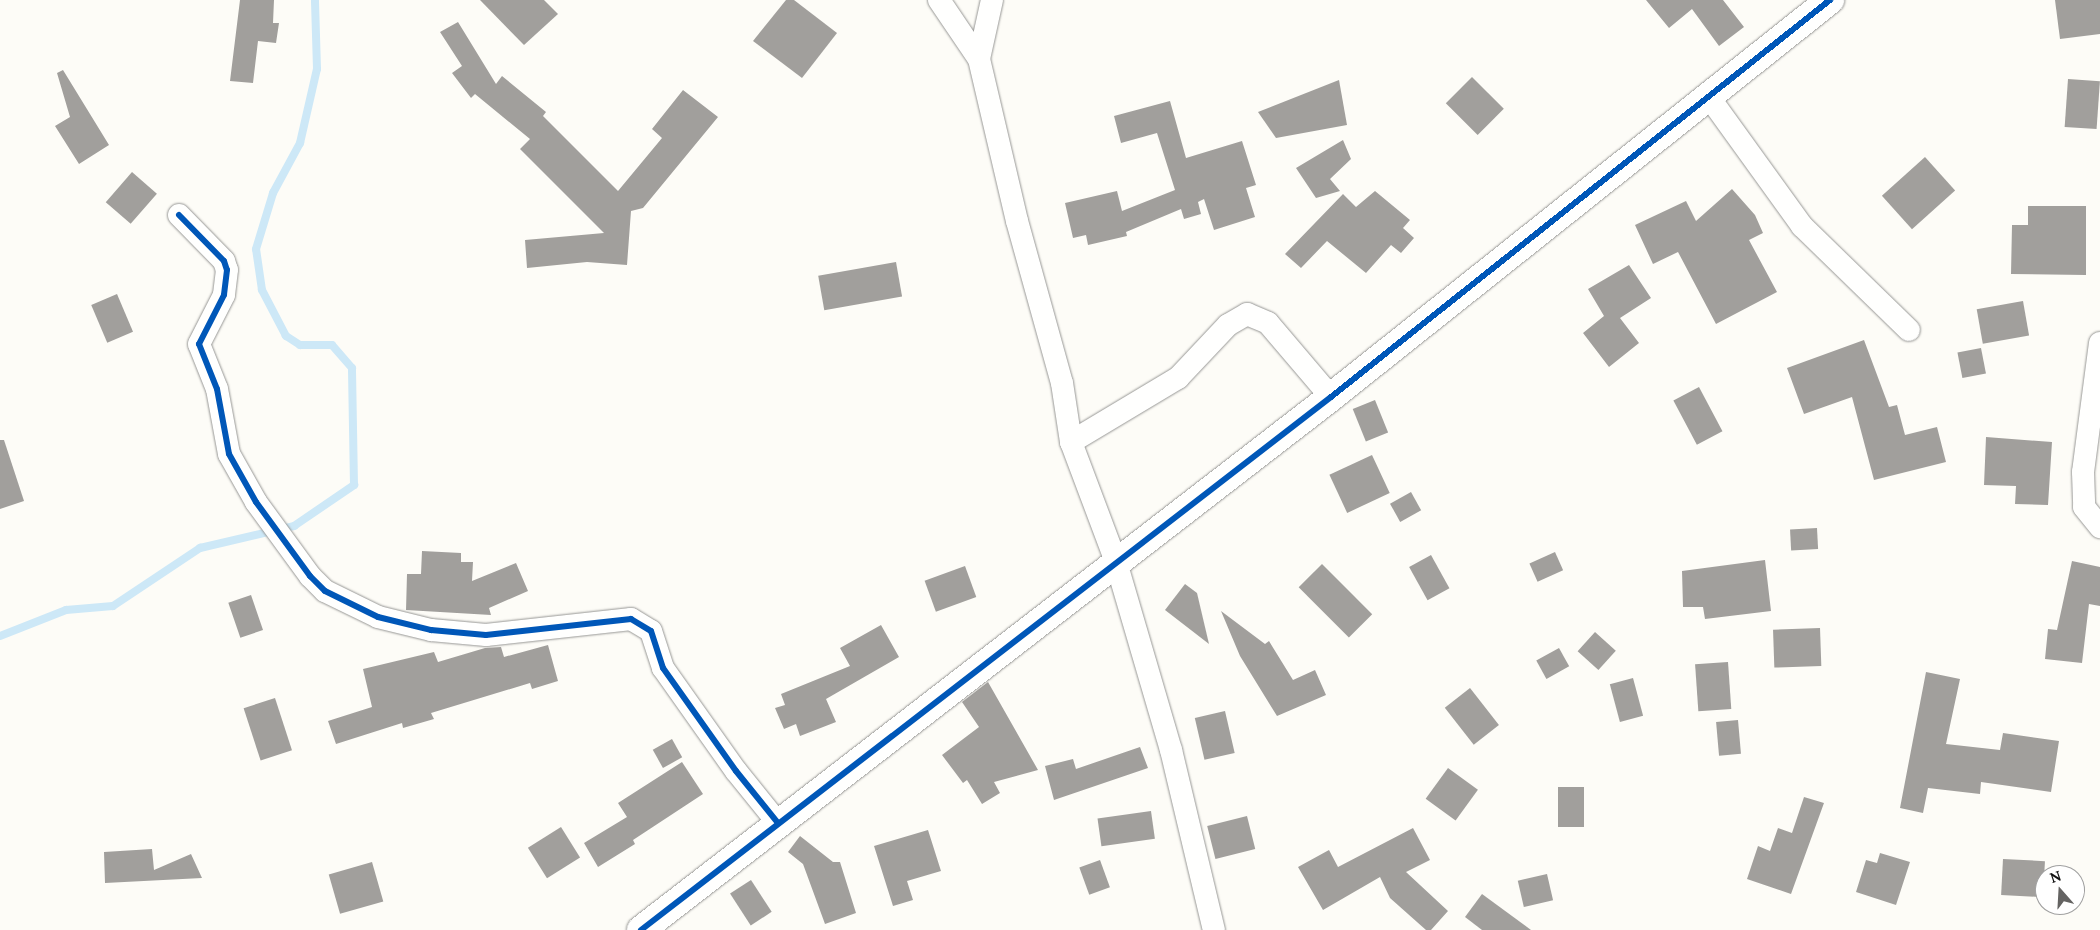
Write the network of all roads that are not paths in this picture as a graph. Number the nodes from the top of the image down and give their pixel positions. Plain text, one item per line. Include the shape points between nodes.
1 (939, 0) edge
2 (992, 0) edge
3 (1830, 0) edge
4 (979, 59) junction
5 (1708, 97) junction
6 (179, 215) dead end
7 (1908, 330) dead end
8 (2100, 343) edge
9 (1331, 397) junction
10 (1071, 442) junction
11 (2100, 527) edge
12 (1116, 562) junction
13 (778, 823) junction
14 (641, 930) edge
15 (1214, 930) edge

1 - 4 street
2 - 4 street
3 - 5 street
4 - 10 street via 1017,221 1062,383
5 - 7 street via 1802,226
5 - 9 street
6 - 13 street via 224,261 227,270 224,295 199,344 216,389 234,466 276,532 320,586 378,617 431,630 486,635 632,619 651,632 663,668 736,772
8 - 11 street via 2083,472 2084,507
9 - 10 street via 1268,323 1247,314 1228,325 1178,378
9 - 12 street
10 - 12 street
12 - 13 street
12 - 15 street via 1171,750
13 - 14 street

